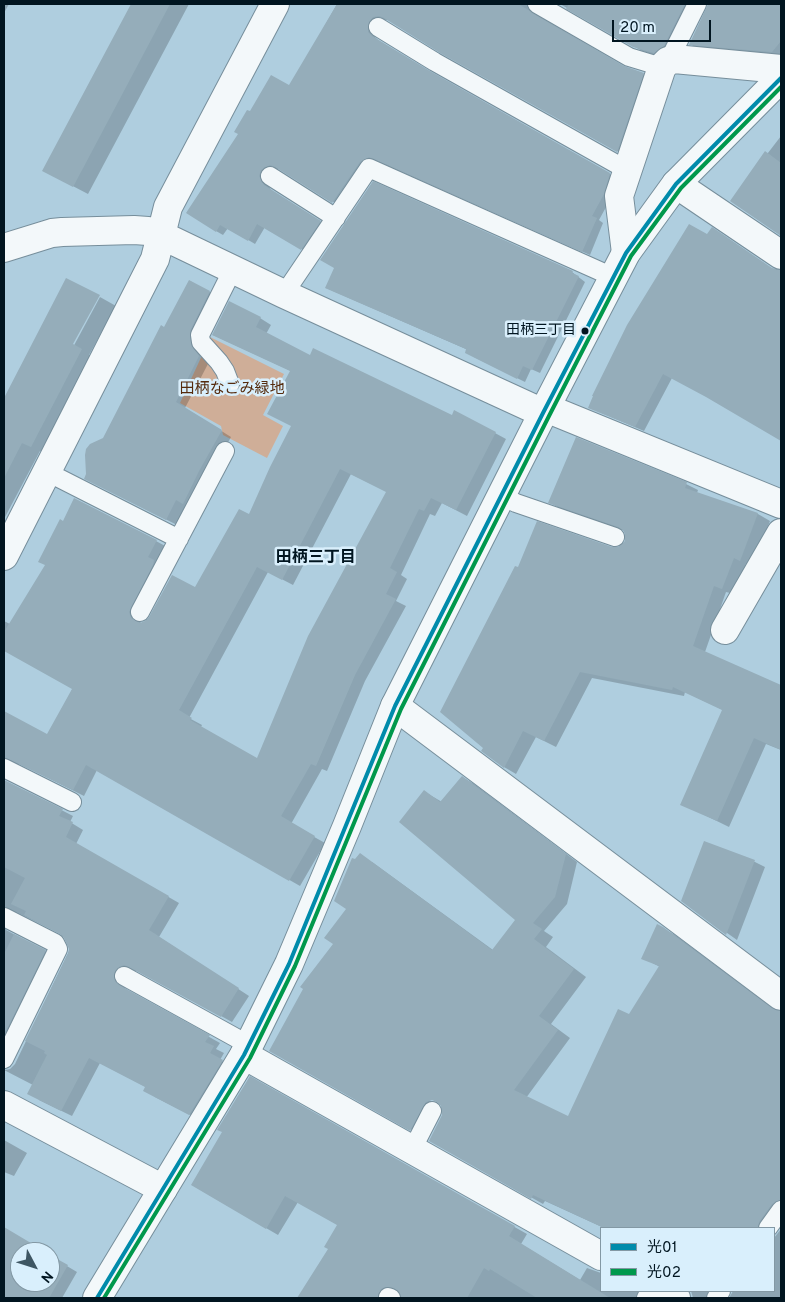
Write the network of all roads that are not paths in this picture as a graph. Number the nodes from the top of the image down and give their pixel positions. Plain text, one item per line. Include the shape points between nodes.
1 (275, 4) edge
2 (537, 4) edge
3 (697, 4) edge
4 (557, 9) edge
5 (378, 28) dead end
6 (668, 63) junction
7 (781, 69) edge
8 (781, 78) edge
9 (627, 170) junction
10 (270, 176) dead end
11 (676, 184) junction
12 (336, 218) junction
13 (161, 235) junction
14 (4, 248) edge
15 (626, 254) junction
16 (781, 255) edge
17 (233, 270) junction
18 (613, 277) junction
19 (284, 294) junction
20 (230, 384) dead end
21 (544, 411) junction
22 (225, 451) dead end
23 (47, 472) junction
24 (502, 496) junction
25 (781, 504) edge
26 (615, 537) dead end
27 (179, 538) junction
28 (779, 542) edge
29 (4, 556) edge
30 (140, 612) dead end
31 (725, 630) dead end
32 (395, 706) junction
33 (4, 768) edge
34 (72, 802) dead end
35 (4, 917) edge
36 (124, 976) dead end
37 (781, 996) edge
38 (246, 1050) junction
39 (4, 1059) edge
40 (4, 1105) edge
41 (432, 1111) dead end
42 (412, 1150) junction
43 (163, 1189) junction
44 (781, 1210) edge
45 (769, 1227) edge
46 (600, 1255) edge
47 (664, 1292) edge
48 (97, 1298) edge
49 (676, 1298) edge

1 - 13 street via 168,207
2 - 4 lane
3 - 6 lane
4 - 6 lane via 628,57
5 - 9 lane
6 - 7 street
6 - 9 street
8 - 11 street
9 - 15 street via 619,196
10 - 12 lane
11 - 15 street
11 - 16 street
12 - 18 lane via 369,168
12 - 19 lane
13 - 14 street via 134,230 62,232
13 - 17 street
13 - 23 street via 155,259
15 - 18 street
17 - 19 street
17 - 20 lane via 200,336 201,342 225,371
18 - 21 street
19 - 21 street
21 - 24 street
21 - 25 street
22 - 27 lane
23 - 27 lane
23 - 29 street
24 - 26 lane
24 - 32 street
27 - 30 lane
28 - 31 street
32 - 37 street
32 - 38 street via 289,964
33 - 34 lane
35 - 39 lane via 55,943 58,949
36 - 38 lane
38 - 42 street
38 - 43 street
40 - 43 street
41 - 42 lane
42 - 46 street
43 - 48 street
44 - 45 lane
47 - 49 street

